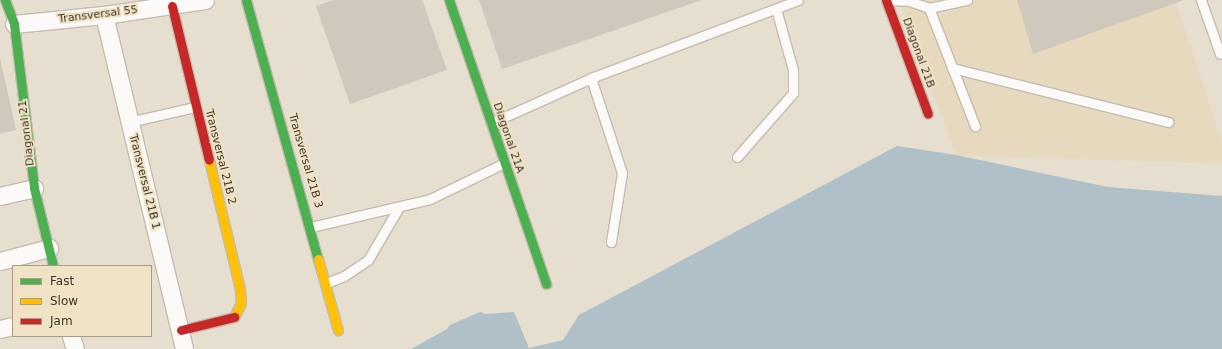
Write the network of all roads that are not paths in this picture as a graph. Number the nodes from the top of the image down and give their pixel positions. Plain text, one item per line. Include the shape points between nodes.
1 (5, 0) edge
2 (205, 0) edge
3 (246, 0) edge
4 (449, 0) edge
5 (798, 0) edge
6 (886, 0) edge
7 (967, 0) edge
8 (1201, 0) edge
9 (172, 6) junction
10 (929, 8) junction
11 (776, 10) junction
12 (104, 15) junction
13 (14, 24) junction
14 (1220, 54) dead end
15 (952, 68) junction
16 (591, 78) junction
17 (196, 107) junction
18 (928, 114) dead end
19 (128, 122) junction
20 (1168, 122) dead end
21 (491, 123) junction
22 (975, 126) dead end
23 (737, 157) dead end
24 (504, 163) junction
25 (34, 188) junction
26 (0, 196) edge
27 (399, 207) junction
28 (312, 227) junction
29 (611, 242) dead end
30 (49, 248) junction
31 (0, 261) edge
32 (53, 265) edge
33 (326, 283) junction
34 (546, 284) dead end
35 (12, 326) edge
36 (0, 329) edge
37 (181, 330) junction
38 (338, 330) dead end
39 (71, 337) edge
40 (75, 349) edge
41 (184, 349) edge

1 - 13 street, Diagonal 21
2 - 9 street, Transversal 55
3 - 28 street, Transversal 21B 3
4 - 21 street, Diagonal 21A
5 - 11 lane
6 - 10 lane via 909,1
6 - 18 street, Diagonal 21B
7 - 10 lane
8 - 14 lane
9 - 12 street, Transversal 55
9 - 17 street, Transversal 21B 2
10 - 15 lane
11 - 16 lane
11 - 23 lane via 793,70 793,93
12 - 13 street, Transversal 55
12 - 19 street, Transversal 21B 1
13 - 25 street, Diagonal 21
15 - 20 lane
15 - 22 lane
16 - 21 lane
16 - 29 lane via 622,173
17 - 19 lane
17 - 37 street, Transversal 21B 2 via 240,289 240,304 233,319
19 - 37 street, Transversal 21B 1
21 - 24 street, Diagonal 21A
24 - 27 lane via 430,199
24 - 34 street, Diagonal 21A
25 - 26 street
25 - 30 street, Diagonal 21
27 - 28 lane
27 - 33 lane via 368,260 344,276
28 - 33 street, Transversal 21B 3
30 - 31 street
30 - 32 street, Diagonal 21
33 - 38 street, Transversal 21B 3
35 - 36 street
37 - 41 street, Transversal 21B 1
39 - 40 street

